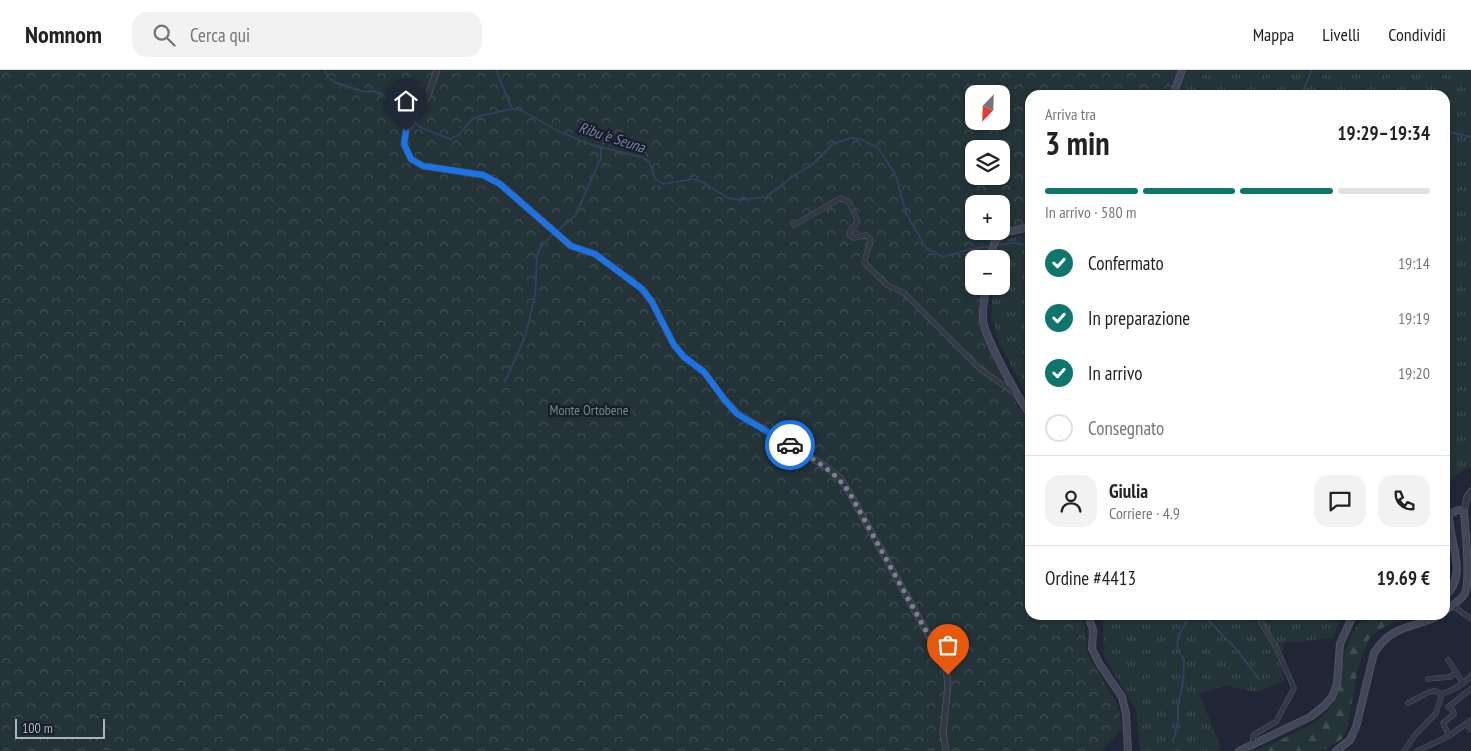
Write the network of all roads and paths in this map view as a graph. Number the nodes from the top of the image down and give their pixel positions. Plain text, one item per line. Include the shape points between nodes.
1 (437, 70) edge
2 (1182, 70) edge
3 (1175, 90) edge
4 (794, 225) dead end
5 (1025, 227) edge
6 (992, 250) edge
7 (985, 295) edge
8 (1018, 395) junction
9 (1025, 406) edge
10 (1471, 491) edge
11 (1464, 511) junction
12 (1450, 515) edge
13 (1450, 522) edge
14 (1450, 590) edge
15 (1452, 605) joint
16 (1471, 619) edge
17 (1090, 620) edge
18 (1261, 620) edge
19 (1351, 620) edge
20 (1425, 620) edge
21 (1448, 660) dead end
22 (1456, 673) junction
23 (1471, 675) edge
24 (1428, 679) dead end
25 (1464, 683) junction
26 (1471, 684) edge
27 (1471, 689) edge
28 (1442, 694) junction
29 (1408, 703) dead end
30 (1440, 703) junction
31 (1448, 707) junction
32 (1471, 720) edge
33 (1466, 724) junction
34 (1471, 730) edge
35 (1449, 736) junction
36 (1253, 744) junction
37 (1428, 746) junction
38 (946, 751) edge
39 (1128, 751) edge
40 (1239, 751) edge
41 (1336, 751) edge
42 (1404, 751) edge
43 (1417, 751) edge
44 (1435, 751) edge

1 - 38 street via 428,98 406,131 404,144 411,159 423,166 483,175 500,184 571,246 595,254 642,289 674,345 704,372 737,414 840,478 946,667 948,685 943,734
2 - 3 main road
4 - 8 street via 831,202 841,198 849,202 858,221 849,235 853,238 866,235 871,240 864,262 887,285 904,293 980,369
5 - 6 main road via 996,239
7 - 8 main road via 983,320 986,332
8 - 9 main road
10 - 11 street
11 - 12 main road via 1458,510
11 - 15 main road via 1469,580 1460,600
13 - 14 main road via 1457,575
15 - 16 street
17 - 39 main road via 1093,630 1092,649 1122,696
18 - 36 street via 1294,688 1276,722 1255,734
19 - 36 main road via 1340,644 1332,697 1310,717
20 - 41 main road via 1401,628 1380,644 1374,653 1356,727 1350,740
21 - 22 street
22 - 24 street
22 - 25 street
23 - 25 street
25 - 26 street
25 - 28 street
27 - 31 street
28 - 29 street via 1429,692
28 - 30 street
30 - 31 street
30 - 42 street via 1436,713
31 - 35 street via 1454,714 1443,723
32 - 33 street
33 - 34 street
33 - 35 street
35 - 37 street
36 - 40 main road
37 - 43 street
37 - 44 street

